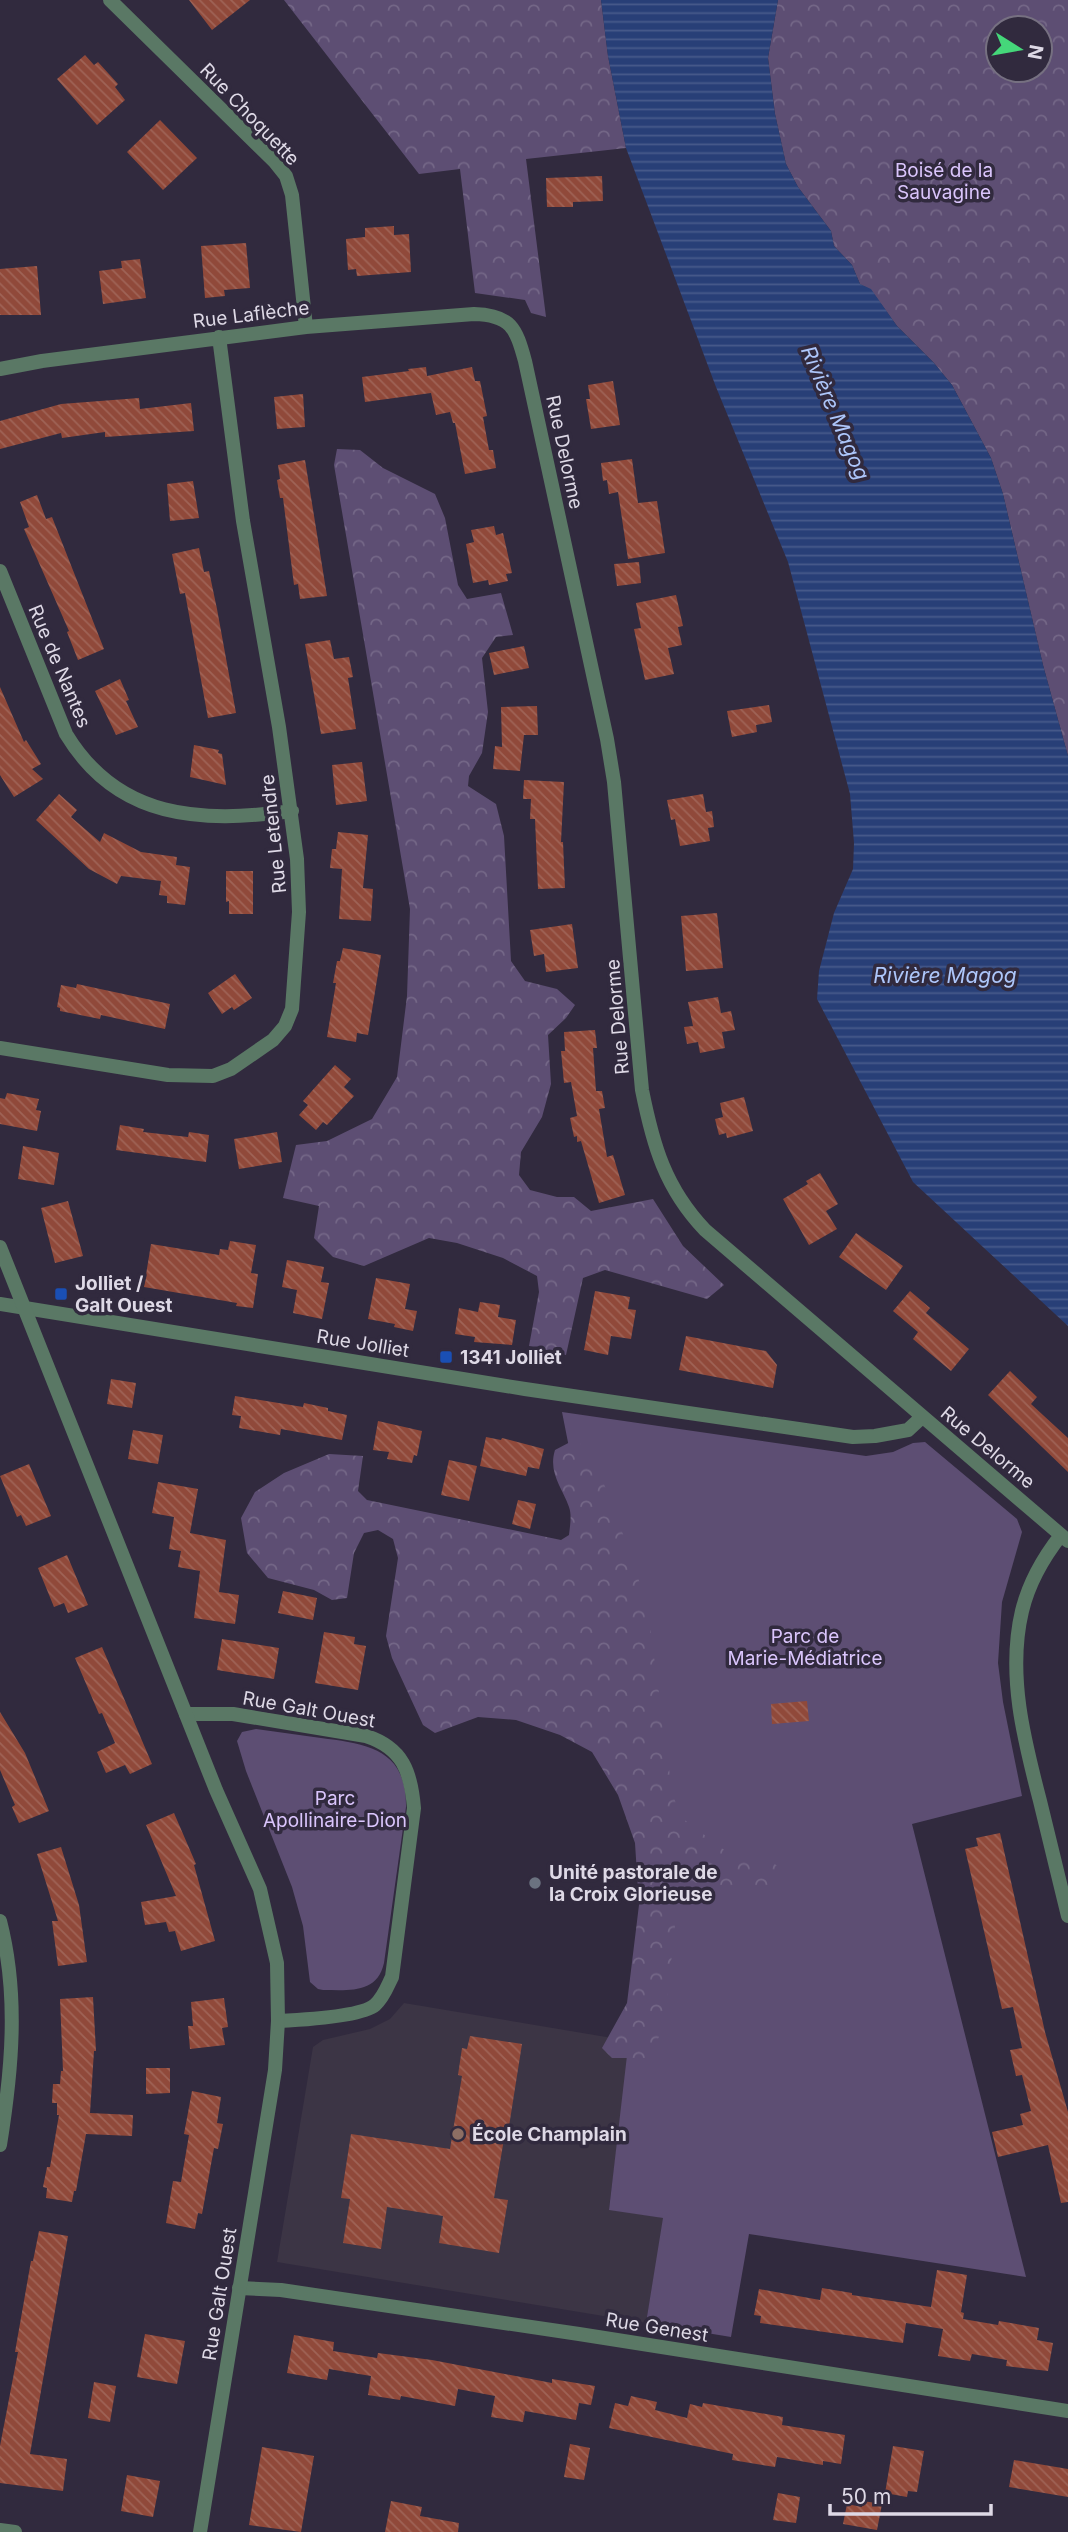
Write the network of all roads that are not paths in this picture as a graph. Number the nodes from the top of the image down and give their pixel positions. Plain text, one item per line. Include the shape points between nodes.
1 (110, 0) edge
2 (506, 320) joint
3 (306, 327) junction
4 (219, 337) junction
5 (0, 369) edge
6 (0, 571) edge
7 (292, 811) junction
8 (0, 1048) edge
9 (0, 1247) edge
10 (0, 1304) edge
11 (23, 1307) junction
12 (922, 1417) junction
13 (1064, 1538) edge
14 (186, 1714) junction
15 (1068, 1916) edge
16 (0, 1920) edge
17 (278, 2021) junction
18 (0, 2145) edge
19 (239, 2288) junction
20 (1068, 2411) edge
21 (0, 2530) edge
22 (15, 2532) edge
23 (200, 2532) edge

1 - 3 street, Rue Choquette via 286,176
2 - 3 street, Rue Laflèche via 474,314
2 - 12 street, Rue Delorme via 525,360 607,739 620,829 642,1090 657,1152 679,1199 705,1230
3 - 4 street, Rue Laflèche
4 - 5 street, Rue Laflèche
4 - 7 street, Rue Letendre via 243,521
6 - 7 street, Rue de Nantes via 65,734 103,780 156,808 186,813
7 - 8 street, Rue Letendre via 299,898 296,969 292,1009 273,1040 213,1076 168,1075
9 - 11 street, Rue Galt Ouest
10 - 11 street, Rue Jolliet
11 - 12 street, Rue Jolliet via 511,1387 853,1437 908,1430
11 - 14 street, Rue Galt Ouest
12 - 13 street, Rue Delorme
13 - 15 street via 1044,1557 1031,1581 1017,1641 1017,1689
14 - 17 street, Rue Galt Ouest via 260,1889 277,1963
14 - 17 street, Rue Galt Ouest via 233,1714 366,1736 386,1745 407,1769 412,1784 414,1808 392,1977 384,1995 373,2007 350,2013
16 - 18 street via 12,2007 11,2066
17 - 19 street, Rue Galt Ouest via 275,2070
19 - 20 street, Rue Genest via 282,2290 579,2334
19 - 23 street, Rue Galt Ouest
21 - 22 street

